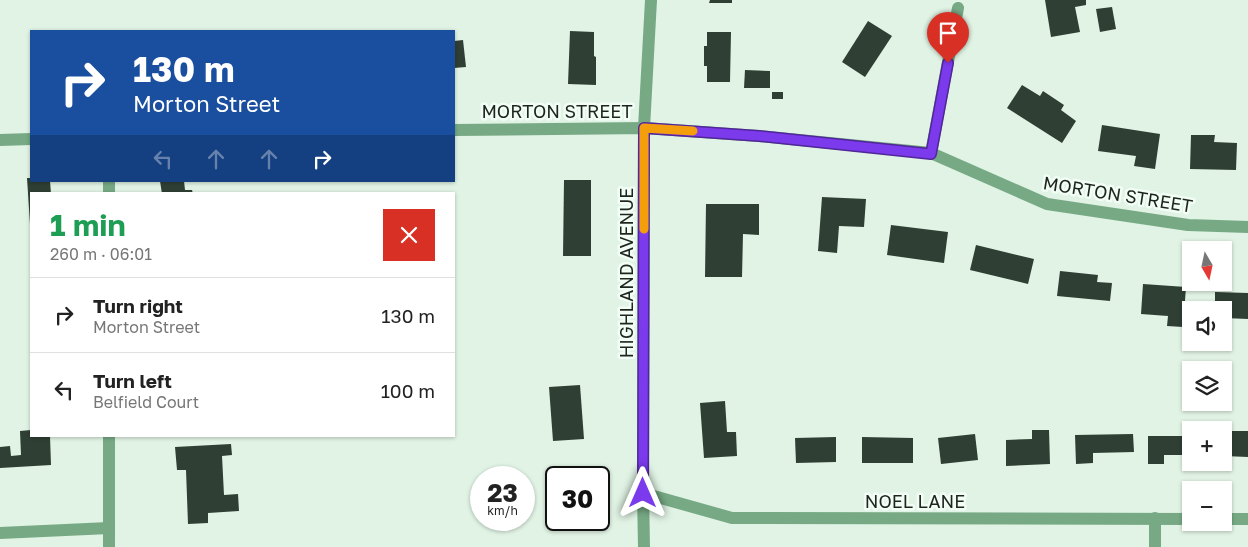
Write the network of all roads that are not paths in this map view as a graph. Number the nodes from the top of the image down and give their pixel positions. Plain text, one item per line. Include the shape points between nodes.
1 (651, 0) edge
2 (958, 8) dead end
3 (644, 128) junction
4 (455, 130) edge
5 (30, 139) edge
6 (0, 140) edge
7 (931, 154) junction
8 (1248, 227) edge
9 (109, 437) edge
10 (643, 493) junction
11 (1155, 518) junction
12 (1182, 518) edge
13 (1232, 519) edge
14 (1248, 519) edge
15 (109, 528) junction
16 (0, 533) edge
17 (109, 547) edge
18 (644, 547) edge
19 (1156, 547) edge

1 - 3 street, HIGHLAND AVENUE
2 - 7 street
3 - 4 street, MORTON STREET
3 - 7 street, MORTON STREET
3 - 10 street, HIGHLAND AVENUE
5 - 6 street
7 - 8 street, MORTON STREET via 1047,204 1188,225
9 - 15 street
10 - 11 street, NOEL LANE via 732,518
10 - 18 street, HIGHLAND AVENUE
11 - 12 street, NOEL LANE
11 - 19 street
13 - 14 street
15 - 16 street
15 - 17 street

